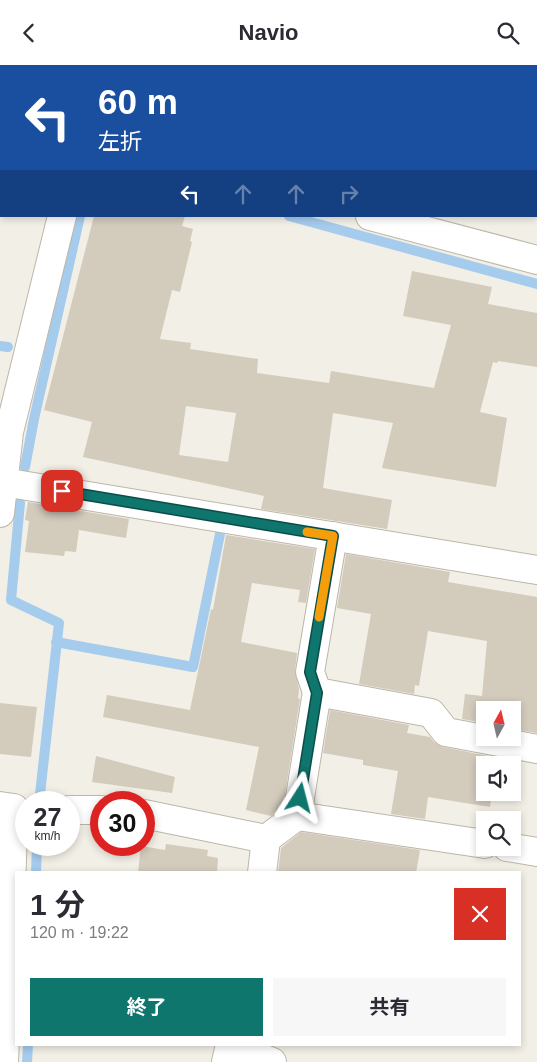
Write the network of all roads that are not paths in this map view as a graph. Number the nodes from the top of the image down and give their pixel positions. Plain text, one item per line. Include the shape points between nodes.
1 (62, 217) edge
2 (374, 217) edge
3 (537, 260) edge
4 (4, 482) junction
5 (0, 513) edge
6 (333, 536) junction
7 (537, 570) edge
8 (317, 693) junction
9 (537, 749) edge
10 (13, 808) edge
11 (155, 816) edge
12 (297, 816) junction
13 (266, 839) junction
14 (476, 843) edge
15 (521, 849) edge
16 (537, 852) edge
17 (262, 871) edge
18 (231, 1046) edge
19 (233, 1046) edge
20 (4, 1062) edge
21 (226, 1062) edge
22 (272, 1062) edge

1 - 4 street via 9,432
2 - 3 street
4 - 5 street
4 - 6 street
6 - 7 street
6 - 8 street via 310,672
8 - 9 street via 431,713 446,732
8 - 12 street
10 - 20 street
11 - 13 street
12 - 13 street
12 - 14 street
13 - 17 street
15 - 16 street
18 - 21 street
19 - 22 street

